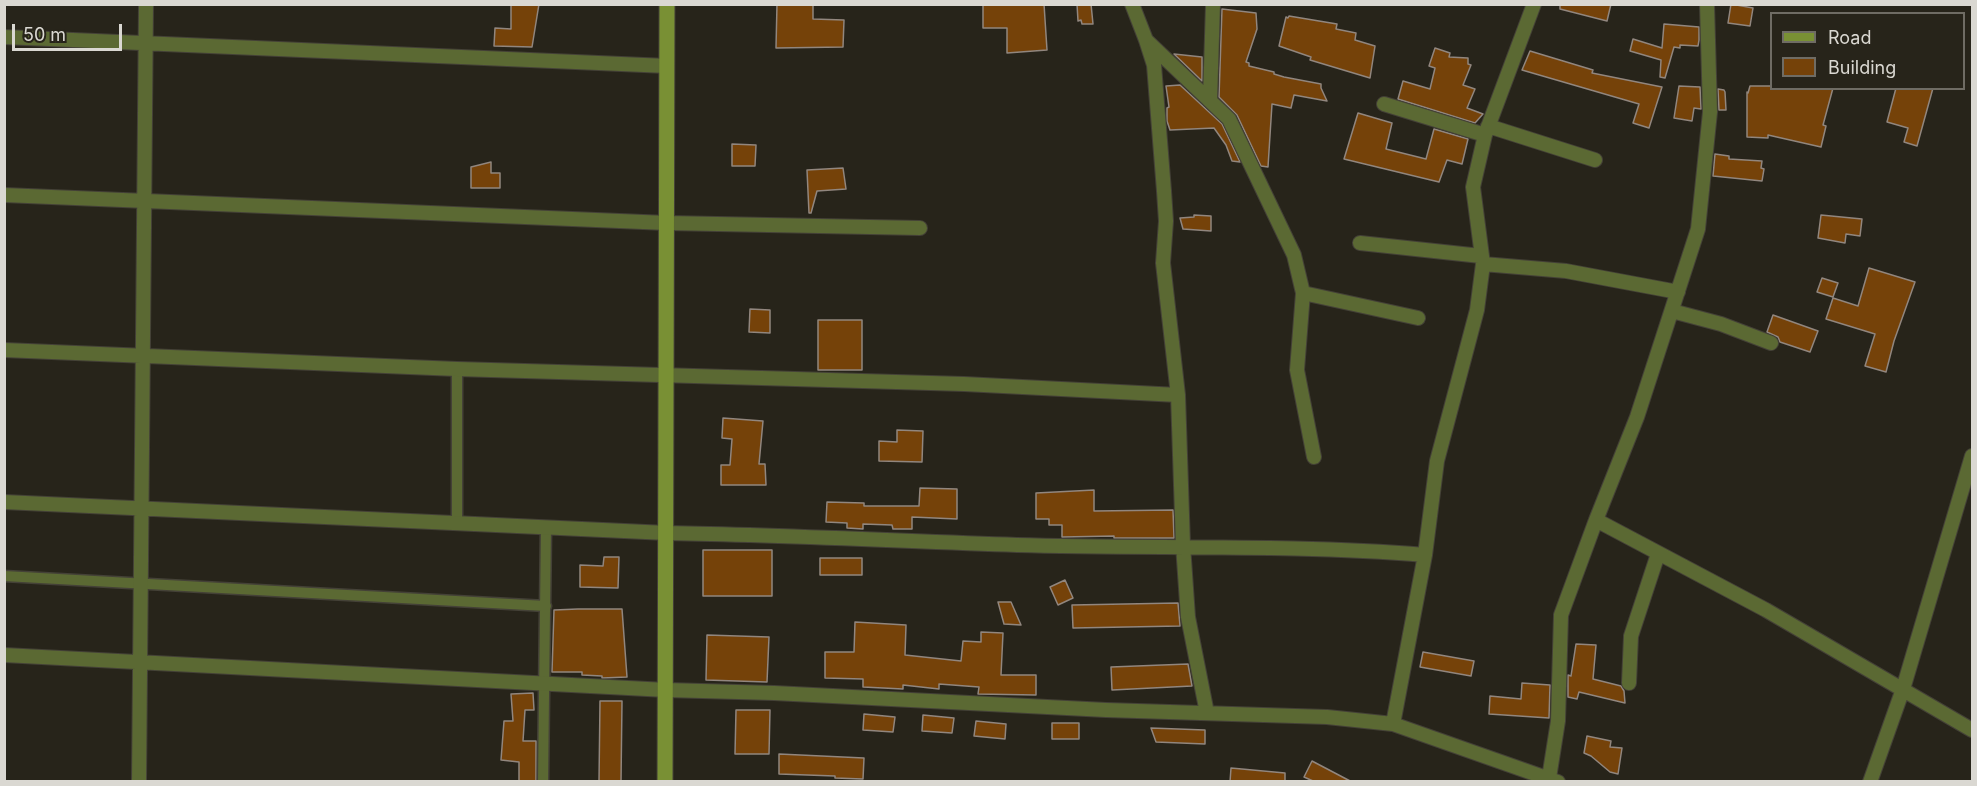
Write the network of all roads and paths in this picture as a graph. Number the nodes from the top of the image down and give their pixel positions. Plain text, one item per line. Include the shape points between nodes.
1 (146, 4) edge
2 (668, 4) edge
3 (1132, 4) edge
4 (1213, 4) edge
5 (1534, 4) edge
6 (1707, 4) edge
7 (4, 37) edge
8 (1146, 40) junction
9 (145, 43) junction
10 (667, 66) junction
11 (1210, 100) junction
12 (1384, 104) dead end
13 (1487, 131) junction
14 (1595, 160) dead end
15 (4, 195) edge
16 (144, 200) junction
17 (667, 223) junction
18 (920, 228) dead end
19 (1360, 243) dead end
20 (1482, 260) junction
21 (1678, 292) junction
22 (1303, 293) junction
23 (1672, 311) junction
24 (1418, 318) dead end
25 (1771, 343) dead end
26 (4, 350) edge
27 (143, 356) junction
28 (458, 369) junction
29 (667, 375) junction
30 (1178, 395) junction
31 (1972, 456) edge
32 (1314, 457) dead end
33 (4, 501) edge
34 (141, 508) junction
35 (1596, 520) junction
36 (457, 523) junction
37 (546, 527) junction
38 (667, 533) junction
39 (1183, 545) junction
40 (1658, 554) junction
41 (1425, 555) junction
42 (4, 576) edge
43 (141, 583) junction
44 (546, 606) junction
45 (4, 655) edge
46 (140, 662) junction
47 (1629, 683) dead end
48 (545, 684) junction
49 (1903, 689) junction
50 (666, 690) junction
51 (1207, 713) junction
52 (1393, 724) junction
53 (1972, 730) edge
54 (1553, 780) edge
55 (139, 782) edge
56 (543, 782) edge
57 (665, 782) edge
58 (1870, 782) edge

1 - 9 street
2 - 10 main road
3 - 8 street
4 - 11 street
5 - 13 street
6 - 21 street via 1710,112 1698,229
7 - 9 street
8 - 11 street
8 - 30 street via 1154,65 1165,211 1163,263
9 - 10 street
9 - 16 street
10 - 17 main road
11 - 22 street via 1229,119 1294,255
12 - 13 street
13 - 14 street
13 - 20 street via 1473,187
15 - 16 street
16 - 17 street
16 - 27 street
17 - 18 street
17 - 29 main road
19 - 20 street
20 - 21 street
20 - 41 street via 1477,310 1437,461
21 - 23 street
22 - 24 street
22 - 32 street via 1297,370
23 - 25 street
23 - 35 street via 1637,417
26 - 27 street
27 - 28 street
27 - 34 street
28 - 29 street
28 - 36 street
29 - 30 street
29 - 38 main road
30 - 39 street
31 - 49 street
33 - 34 street
34 - 36 street
34 - 43 street
35 - 40 street
35 - 54 street via 1562,615
36 - 37 street
37 - 38 street
37 - 44 street
38 - 39 street via 1018,545
38 - 50 main road
39 - 41 street
39 - 51 street via 1188,617
40 - 47 street via 1631,636
40 - 49 street via 1766,610
41 - 52 street
42 - 43 street
43 - 44 street
43 - 46 street
44 - 48 street
45 - 46 street
46 - 48 street
46 - 55 street
48 - 50 street
48 - 56 street
49 - 53 street
49 - 58 street
50 - 51 street
50 - 57 main road
51 - 52 street via 1327,717
52 - 54 street

